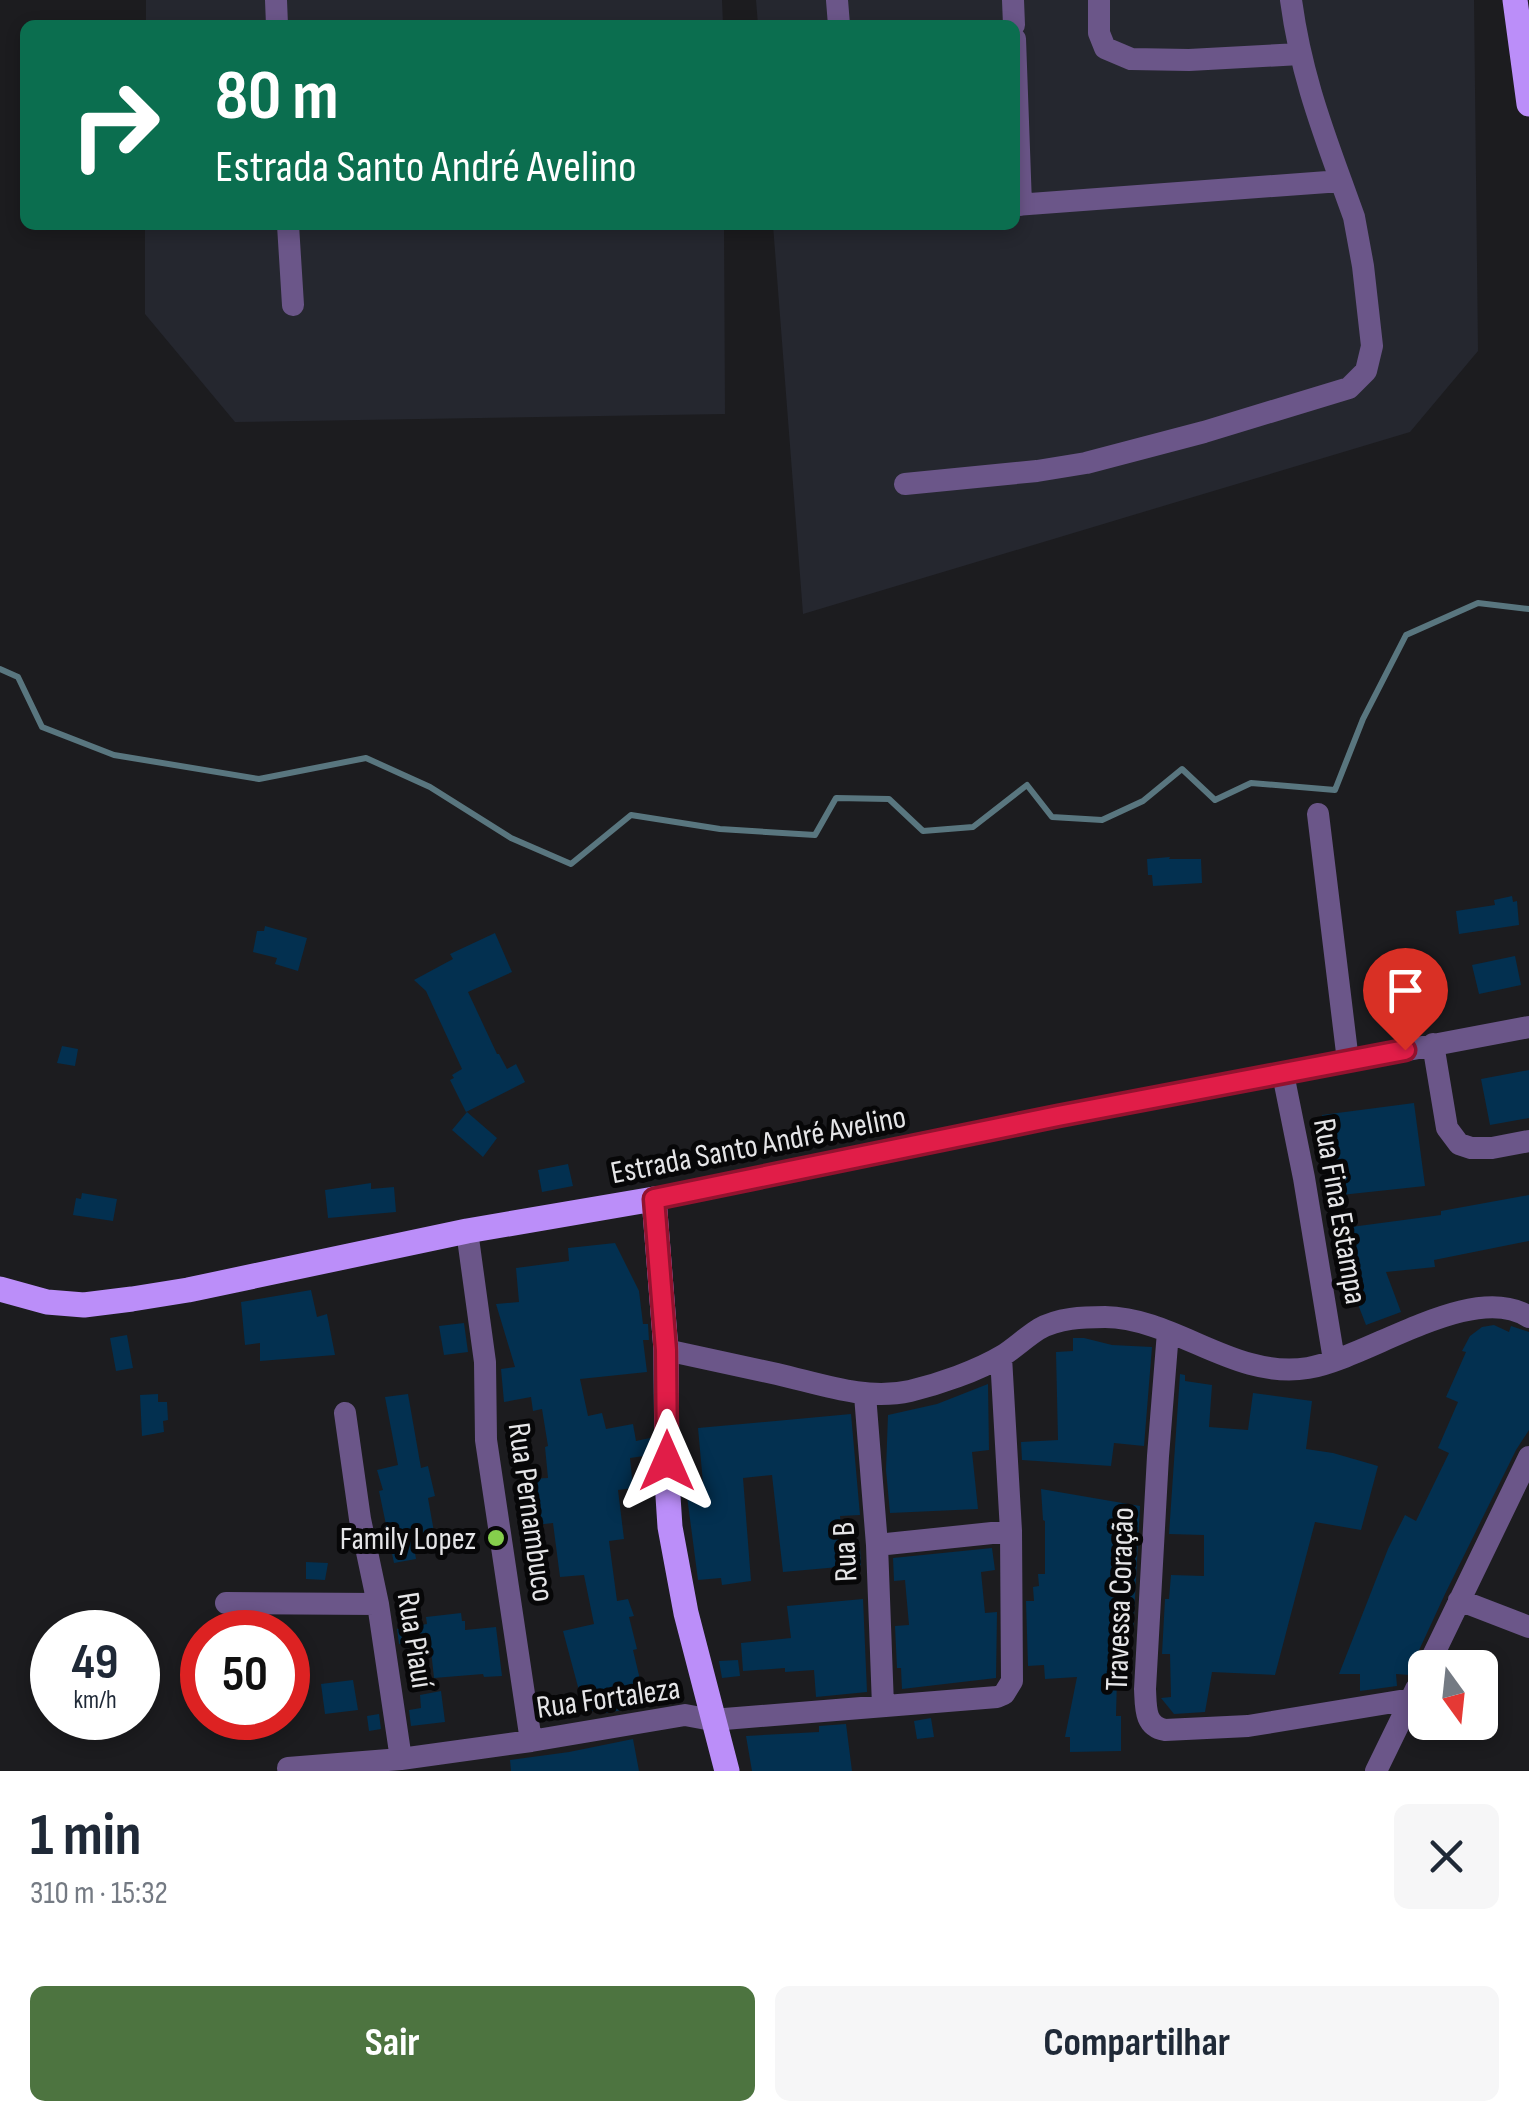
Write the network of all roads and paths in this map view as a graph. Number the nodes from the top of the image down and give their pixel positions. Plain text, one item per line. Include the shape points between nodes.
1 (1099, 0) edge
2 (1291, 0) edge
3 (1515, 0) edge
4 (1300, 54) junction
5 (1529, 104) edge
6 (1342, 181) junction
7 (1020, 205) edge
8 (288, 230) edge
9 (293, 305) dead end
10 (905, 484) dead end
11 (1318, 814) dead end
12 (1529, 1027) edge
13 (1433, 1044) junction
14 (1348, 1061) junction
15 (1283, 1074) junction
16 (1529, 1140) edge
17 (654, 1199) junction
18 (467, 1231) junction
19 (0, 1289) edge
20 (1529, 1317) edge
21 (1168, 1332) junction
22 (666, 1350) junction
23 (1001, 1357) junction
24 (1334, 1360) junction
25 (864, 1395) junction
26 (345, 1414) dead end
27 (1529, 1458) edge
28 (1010, 1531) junction
29 (877, 1545) junction
30 (1459, 1600) junction
31 (226, 1602) dead end
32 (378, 1604) junction
33 (1529, 1627) edge
34 (1435, 1650) edge
35 (1408, 1700) edge
36 (883, 1706) junction
37 (1408, 1707) edge
38 (712, 1720) junction
39 (531, 1741) junction
40 (401, 1758) junction
41 (288, 1768) dead end
42 (727, 1771) edge
43 (1376, 1771) edge

1 - 4 street via 1104,48 1130,58
2 - 4 street
3 - 5 main road
4 - 6 street
6 - 7 street
6 - 10 street via 1354,217 1372,346 1366,371 1349,388 1086,463
8 - 9 street
11 - 14 street
12 - 13 street, Estrada Santo André Avelino
13 - 14 street, Estrada Santo André Avelino
13 - 16 street via 1446,1128 1460,1144 1492,1148
14 - 15 street, Estrada Santo André Avelino
15 - 17 street, Estrada Santo André Avelino
15 - 24 street, Rua Fina Estampa
17 - 18 main road, Estrada Santo André Avelino
17 - 22 main road
18 - 19 main road, Estrada Santo André Avelino via 84,1306
18 - 39 street, Rua Pernambuco via 485,1362 486,1440
20 - 24 street via 1492,1306 1458,1311
21 - 23 street via 1130,1318 1071,1318 1042,1327
21 - 24 street via 1278,1370
21 - 35 street, Travessa Coração via 1145,1688 1150,1723 1166,1730 1248,1726
22 - 25 street
22 - 38 main road via 670,1526
23 - 25 street via 928,1386
23 - 28 street
25 - 29 street, Rua B
26 - 32 street, Rua Piauí
27 - 30 street
28 - 29 street
28 - 36 street, Rua Fortaleza via 1012,1682 1004,1694
29 - 36 street, Rua B
30 - 33 street
30 - 34 street
31 - 32 street
32 - 40 street, Rua Piauí
36 - 38 street, Rua Fortaleza
37 - 43 street
38 - 39 street, Rua Fortaleza via 685,1715
38 - 42 main road
39 - 40 street, Rua Fortaleza
40 - 41 street, Rua Fortaleza

